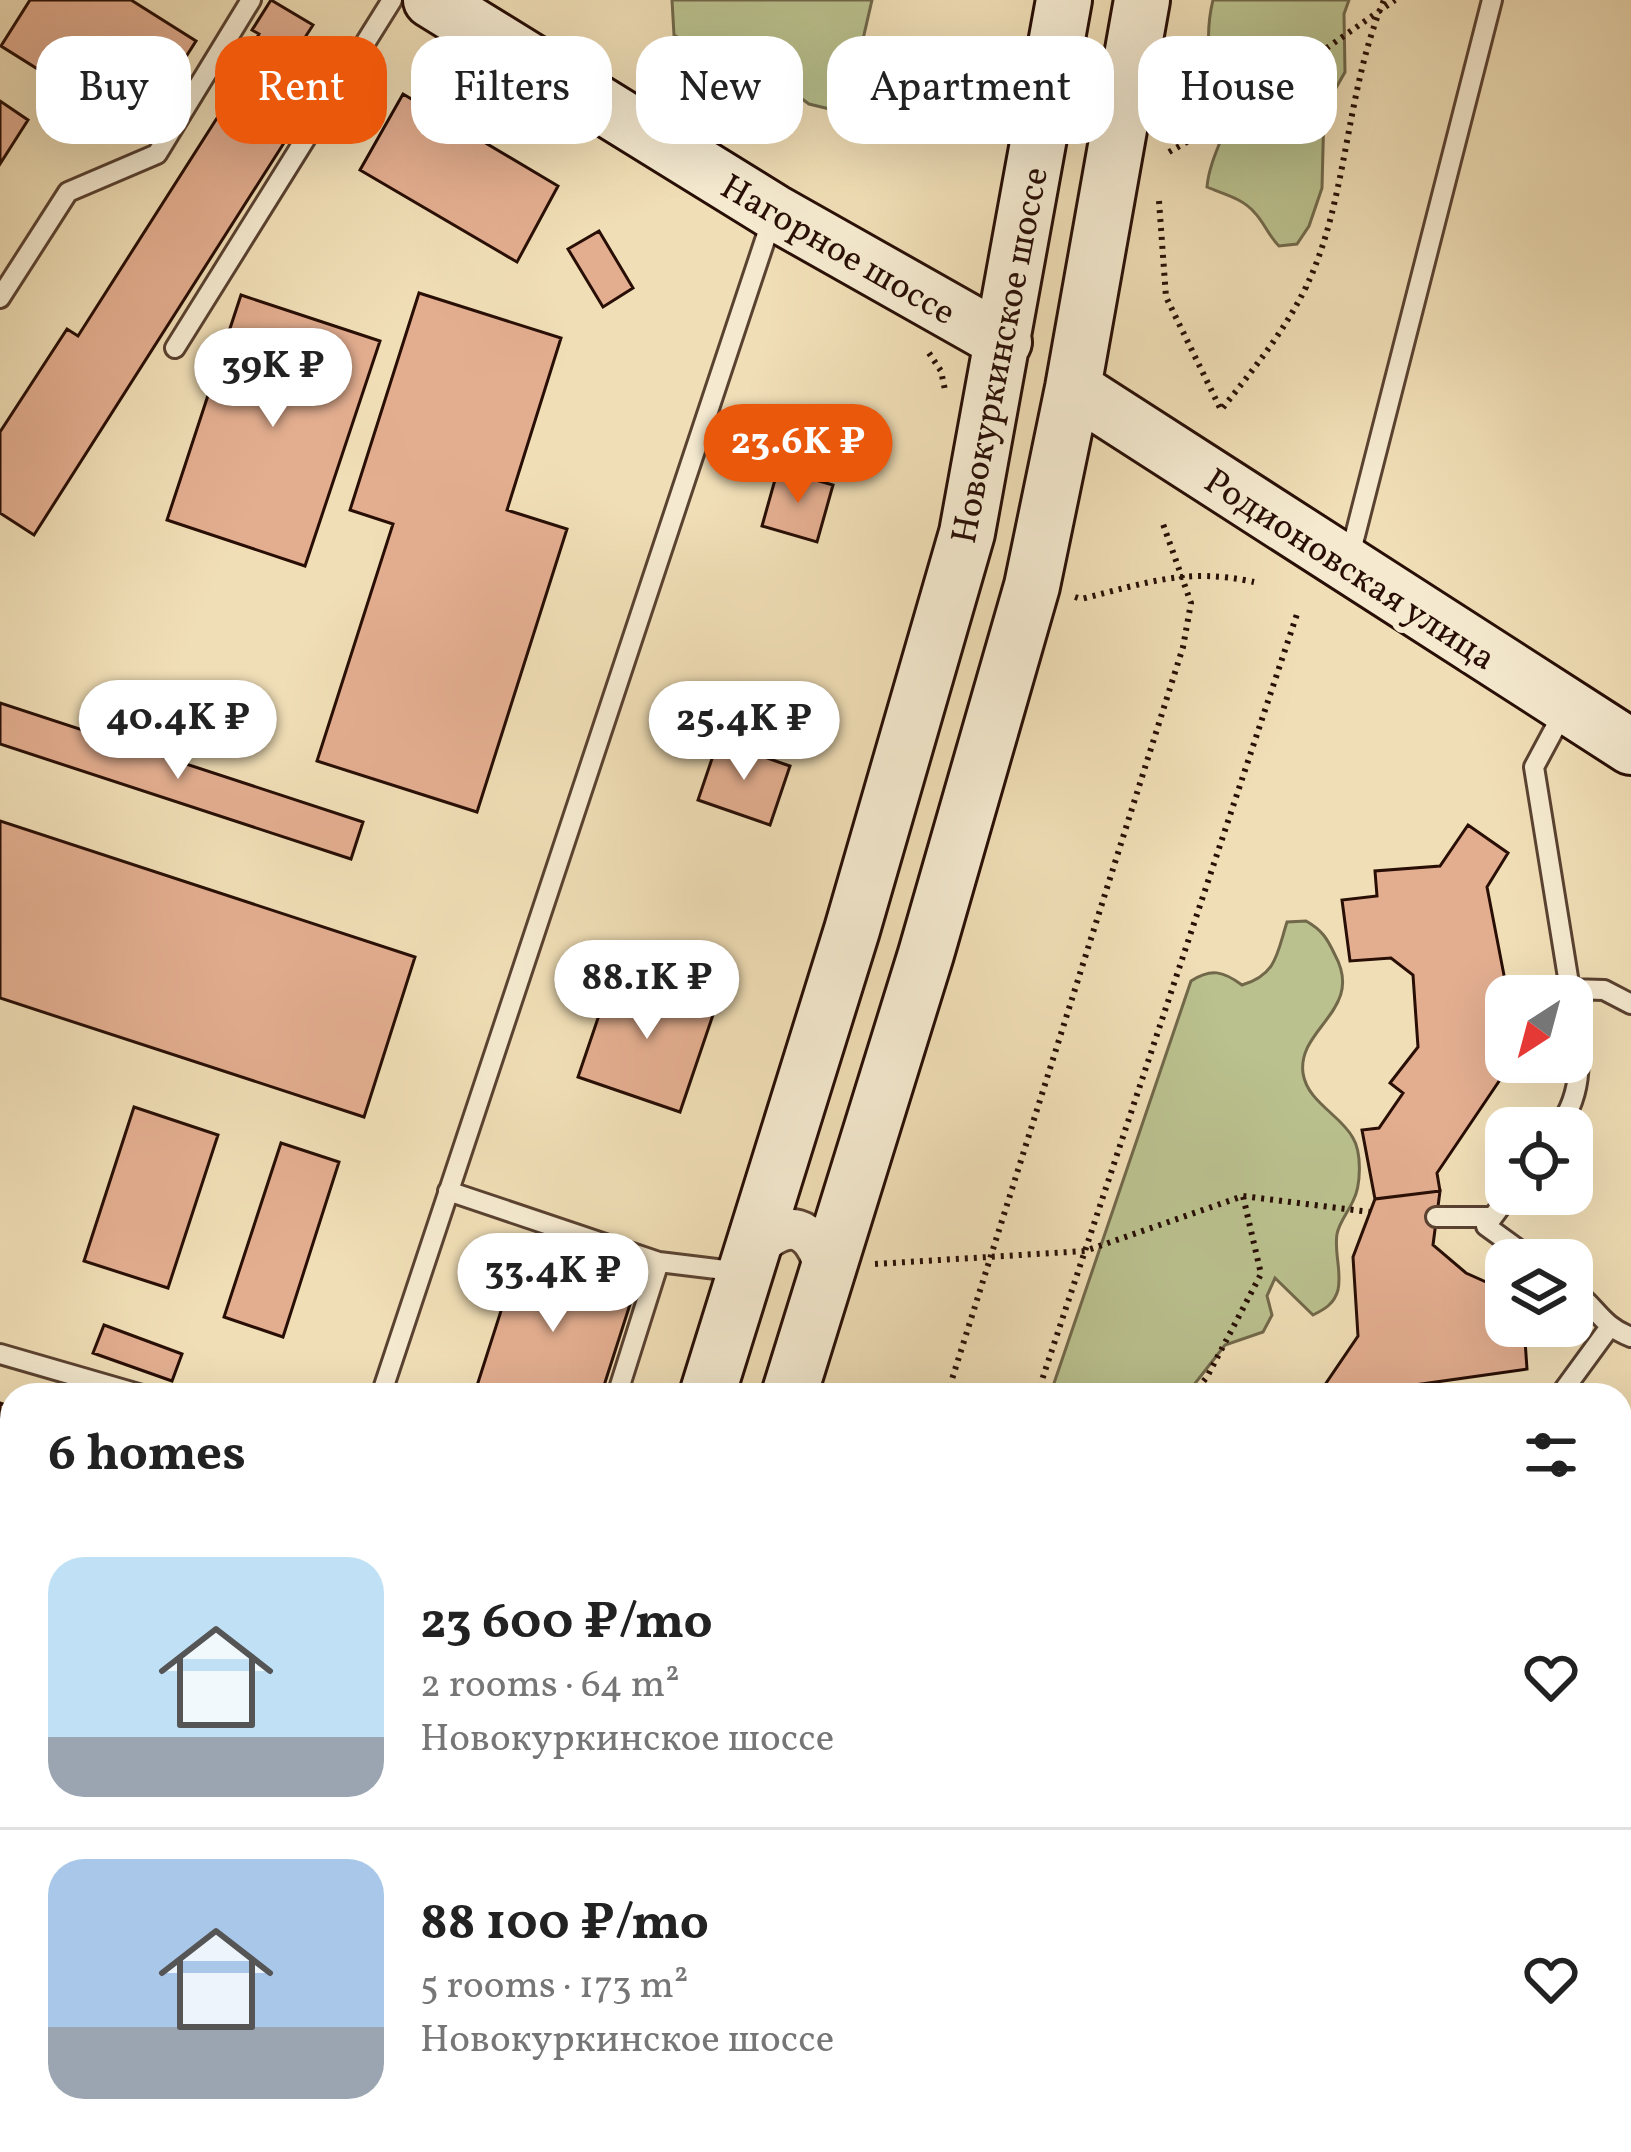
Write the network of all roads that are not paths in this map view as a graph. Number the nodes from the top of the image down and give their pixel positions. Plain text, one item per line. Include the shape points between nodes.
1 (251, 0) edge
2 (392, 0) edge
3 (430, 0) edge
4 (1064, 0) edge
5 (1142, 0) edge
6 (1492, 0) edge
7 (774, 212) junction
8 (0, 298) edge
9 (1004, 342) junction
10 (176, 348) dead end
11 (1073, 388) junction
12 (1348, 566) junction
13 (1566, 707) junction
14 (1631, 747) edge
15 (852, 930) junction
16 (926, 954) junction
17 (1568, 975) edge
18 (1593, 992) edge
19 (1631, 1004) edge
20 (448, 1191) junction
21 (1436, 1217) dead end
22 (1492, 1217) joint
23 (1504, 1239) edge
24 (659, 1262) junction
25 (748, 1263) junction
26 (849, 1269) junction
27 (1593, 1304) edge
28 (1609, 1328) junction
29 (1631, 1336) edge
30 (0, 1354) edge
31 (100, 1383) edge
32 (385, 1383) edge
33 (621, 1383) edge
34 (711, 1383) edge
35 (795, 1383) edge
36 (1569, 1383) edge

1 - 8 lane via 157,154 68,193
2 - 10 lane
3 - 7 main road, Нагорное шоссе
4 - 9 main road, Новокуркинское шоссе
5 - 11 main road
6 - 12 lane
7 - 9 main road, Нагорное шоссе
7 - 20 lane
9 - 15 main road, Новокуркинское шоссе via 967,533
11 - 12 main road, Родионовская улица
11 - 16 main road via 1032,586
12 - 13 main road, Родионовская улица
13 - 14 main road, Родионовская улица
13 - 17 lane via 1534,767
15 - 16 main road via 859,967 888,982
15 - 25 main road, Новокуркинское шоссе
16 - 26 main road
18 - 19 lane
20 - 24 lane
20 - 32 lane
21 - 22 lane
22 - 23 lane via 1486,1226
24 - 25 lane
24 - 33 lane
25 - 26 street via 782,1228 798,1229
25 - 34 main road, Новокуркинское шоссе
26 - 35 main road
27 - 28 lane
28 - 29 lane
28 - 36 lane
30 - 31 lane

